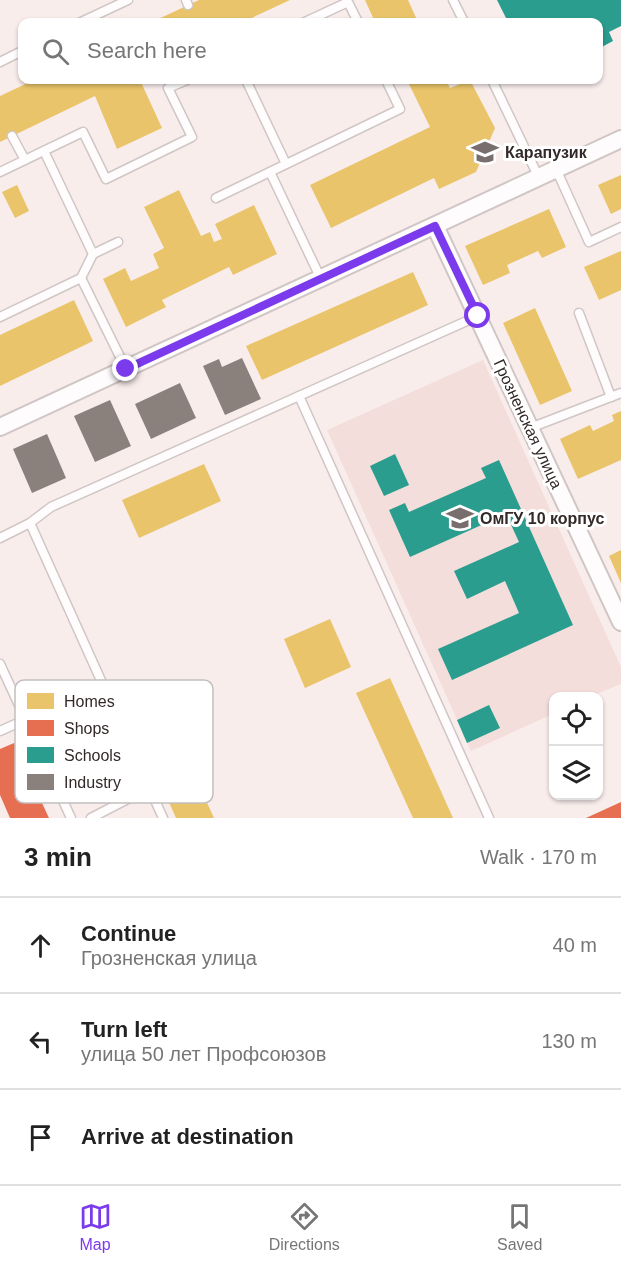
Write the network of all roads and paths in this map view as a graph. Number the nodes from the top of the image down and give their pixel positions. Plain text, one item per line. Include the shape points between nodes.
1 (128, 0) edge
2 (453, 0) edge
3 (90, 18) edge
4 (314, 18) edge
5 (356, 18) edge
6 (462, 18) edge
7 (18, 53) edge
8 (0, 62) edge
9 (178, 84) edge
10 (248, 84) edge
11 (388, 84) edge
12 (494, 84) edge
13 (12, 136) dead end
14 (621, 139) edge
15 (44, 151) junction
16 (25, 160) junction
17 (286, 164) junction
18 (556, 169) junction
19 (0, 172) edge
20 (270, 172) junction
21 (539, 178) junction
22 (216, 198) dead end
23 (435, 226) junction
24 (621, 227) edge
25 (118, 242) dead end
26 (93, 254) junction
27 (81, 278) junction
28 (321, 279) junction
29 (579, 313) dead end
30 (478, 316) junction
31 (0, 317) edge
32 (126, 369) junction
33 (621, 393) edge
34 (299, 396) junction
35 (611, 397) junction
36 (0, 427) edge
37 (530, 428) junction
38 (30, 523) junction
39 (0, 538) edge
40 (620, 619) edge
41 (0, 664) edge
42 (101, 680) edge
43 (15, 697) edge
44 (15, 723) edge
45 (0, 730) edge
46 (64, 803) edge
47 (120, 803) edge
48 (156, 803) edge
49 (71, 818) edge
50 (91, 818) edge
51 (163, 818) edge
52 (489, 818) edge

1 - 3 lane
2 - 6 lane
4 - 5 lane via 348,2
7 - 8 lane
9 - 15 lane via 168,88 192,137 106,179 83,132
10 - 17 lane
11 - 17 lane via 400,109
12 - 21 lane
13 - 16 lane
14 - 18 street
15 - 16 lane
15 - 26 lane
16 - 19 lane
17 - 20 lane
18 - 21 street
18 - 24 lane via 589,242
20 - 22 lane
20 - 28 lane
21 - 23 street
23 - 28 street
23 - 30 street, Грозненская улица
25 - 26 lane
26 - 27 lane
27 - 31 lane
27 - 32 lane
28 - 32 street
29 - 35 lane
30 - 34 lane
30 - 37 street, Грозненская улица
32 - 36 street
33 - 35 lane
34 - 38 lane via 51,507
34 - 52 lane
35 - 37 lane
37 - 40 street, Грозненская улица
38 - 39 lane
38 - 42 lane
41 - 43 lane
44 - 45 lane
46 - 49 lane
47 - 50 lane
48 - 51 lane

